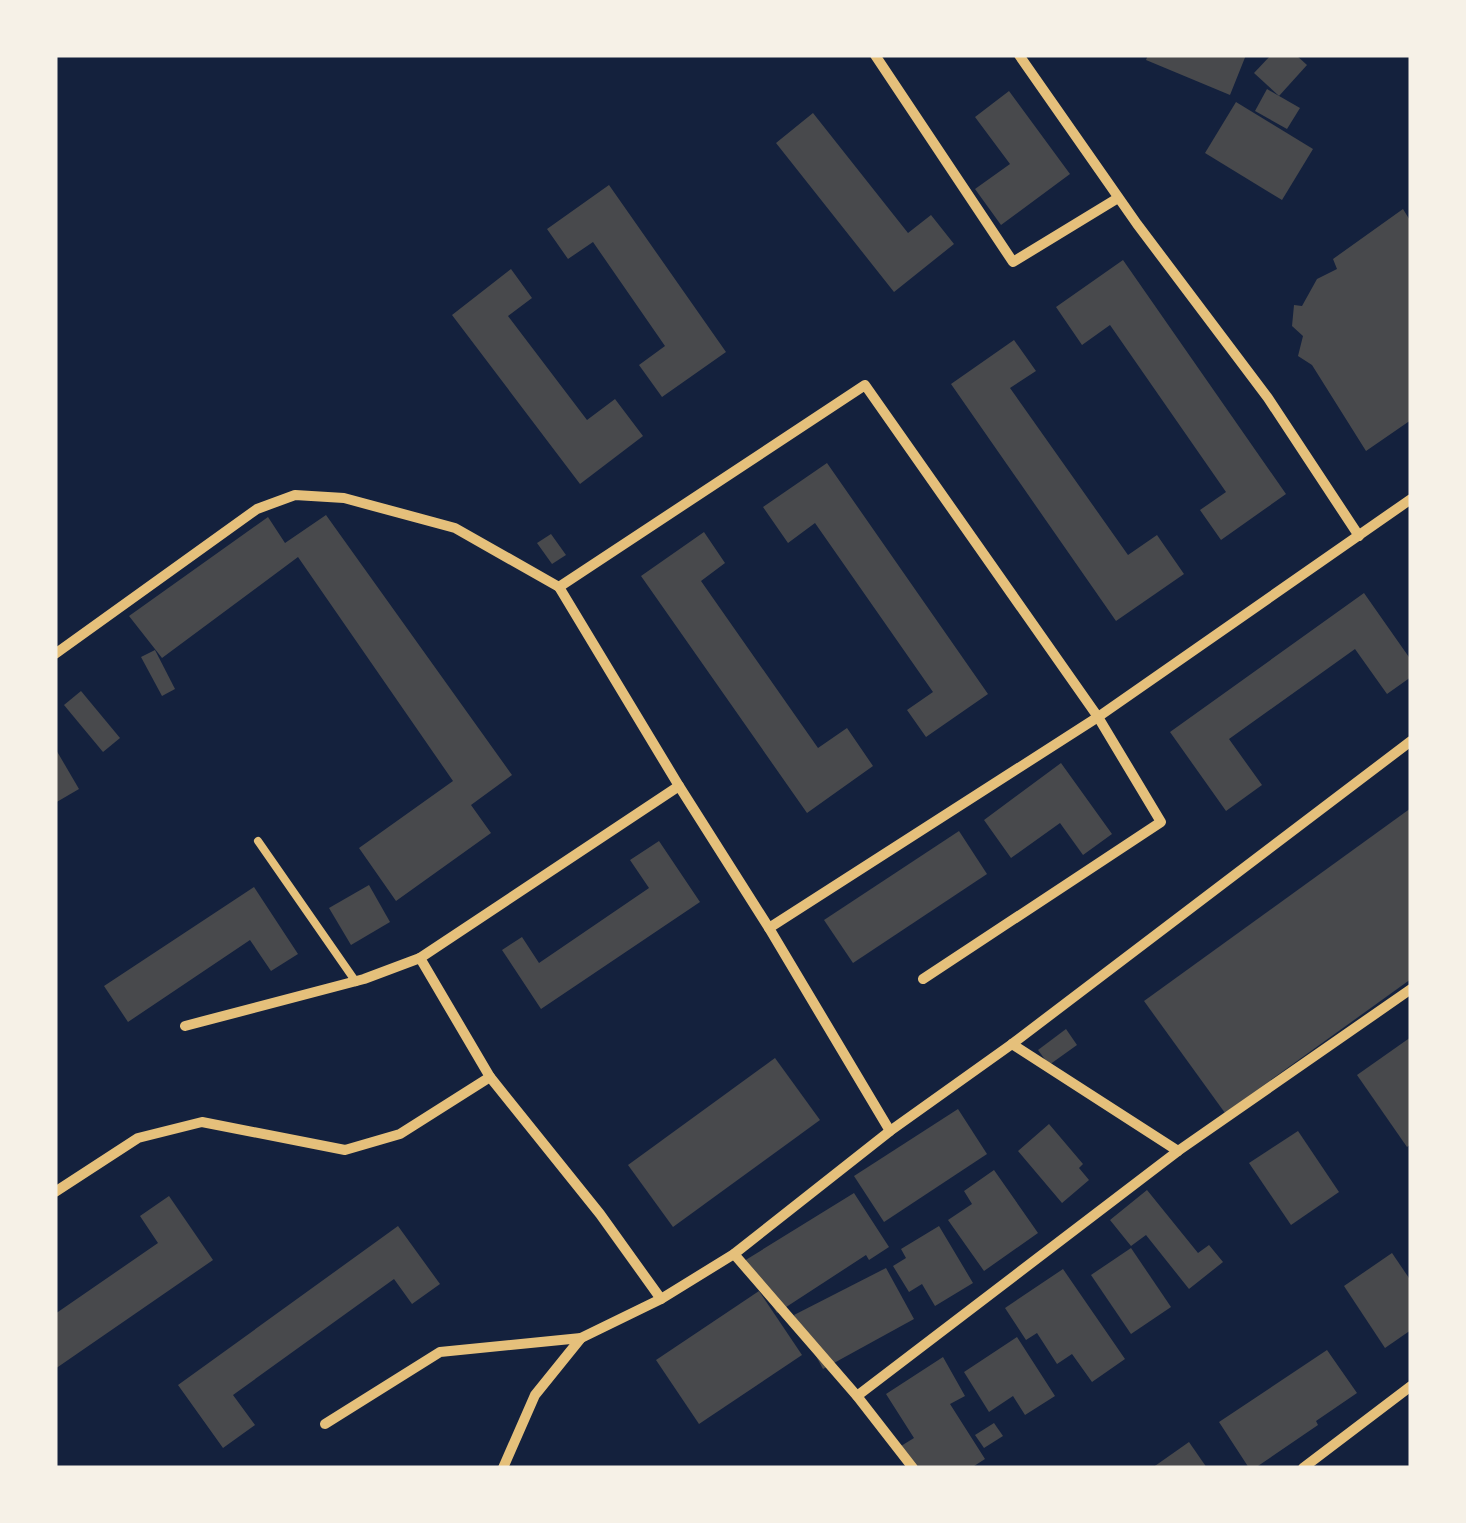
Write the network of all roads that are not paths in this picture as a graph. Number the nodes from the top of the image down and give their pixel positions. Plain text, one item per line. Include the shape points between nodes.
1 (875, 55) edge
2 (895, 55) edge
3 (1019, 55) edge
4 (883, 66) junction
5 (1118, 198) junction
6 (1411, 499) edge
7 (1359, 536) junction
8 (559, 587) junction
9 (55, 654) edge
10 (1098, 717) junction
11 (1411, 742) edge
12 (680, 786) junction
13 (258, 841) dead end
14 (769, 928) junction
15 (420, 958) junction
16 (923, 978) dead end
17 (356, 982) junction
18 (1411, 989) edge
19 (185, 1026) dead end
20 (1012, 1044) junction
21 (490, 1076) junction
22 (890, 1132) junction
23 (1178, 1151) junction
24 (55, 1192) edge
25 (734, 1254) junction
26 (661, 1299) junction
27 (581, 1338) junction
28 (1411, 1386) edge
29 (858, 1396) junction
30 (325, 1424) dead end
31 (503, 1468) edge
32 (913, 1468) edge
33 (1303, 1468) edge

1 - 4 street
2 - 4 street
3 - 5 street
4 - 5 street via 1013,262
5 - 7 street via 1268,398
6 - 7 street
7 - 10 street
8 - 9 street via 455,528 344,498 295,496 257,508
8 - 10 street via 865,384
8 - 12 street
10 - 14 street
10 - 16 street via 1161,822
11 - 20 street
12 - 14 street
12 - 15 street
13 - 17 lane
14 - 22 street
15 - 17 street
15 - 21 street
17 - 19 street
18 - 23 street
20 - 22 street
20 - 23 street
21 - 24 street via 400,1134 345,1150 202,1122 138,1138
21 - 26 street
22 - 25 street
23 - 29 street
25 - 26 street
25 - 29 street
26 - 27 street
27 - 30 street via 440,1352
27 - 31 street via 535,1395
28 - 33 street
29 - 32 street

